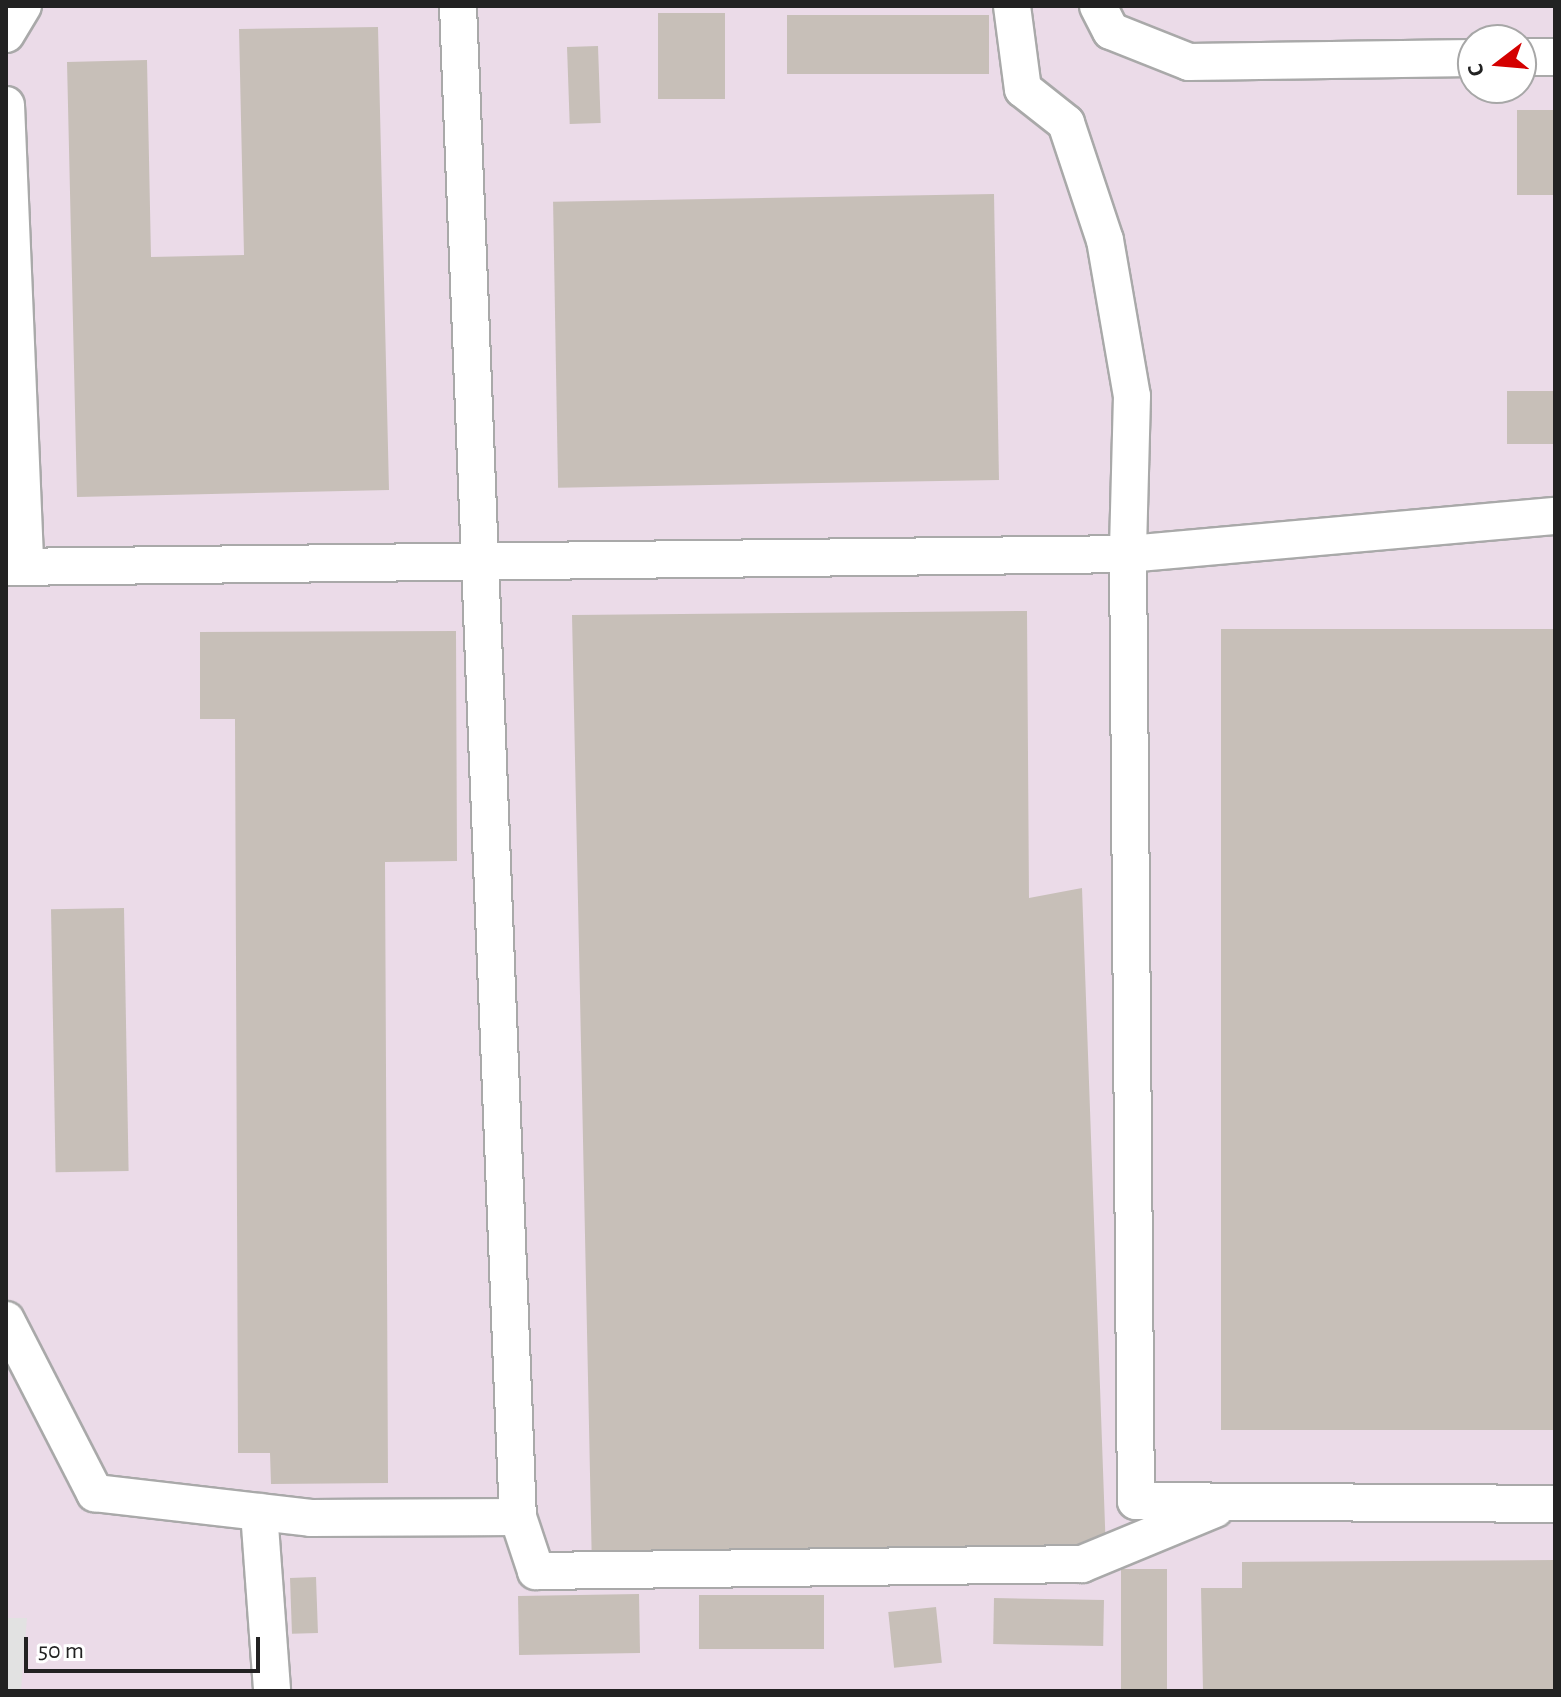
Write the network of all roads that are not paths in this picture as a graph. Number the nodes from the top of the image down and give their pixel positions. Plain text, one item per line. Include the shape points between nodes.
1 (23, 6) edge
2 (458, 6) edge
3 (1012, 6) edge
4 (1098, 6) edge
5 (6, 34) edge
6 (1457, 58) edge
7 (6, 105) edge
8 (1555, 516) edge
9 (1128, 554) junction
10 (478, 562) junction
11 (15, 567) edge
12 (6, 1320) edge
13 (1231, 1502) junction
14 (1555, 1504) edge
15 (259, 1512) junction
16 (518, 1517) junction
17 (272, 1691) edge

1 - 5 lane
2 - 10 lane
3 - 9 lane via 1023,89 1066,123 1105,240 1132,396
4 - 6 lane via 1111,31 1189,62
7 - 11 lane
8 - 9 lane
9 - 10 lane
9 - 13 lane via 1136,1501
10 - 11 lane
10 - 16 lane
12 - 15 lane via 95,1493
13 - 14 lane
13 - 16 lane via 1082,1564 536,1571
15 - 16 lane via 311,1518
15 - 17 lane

